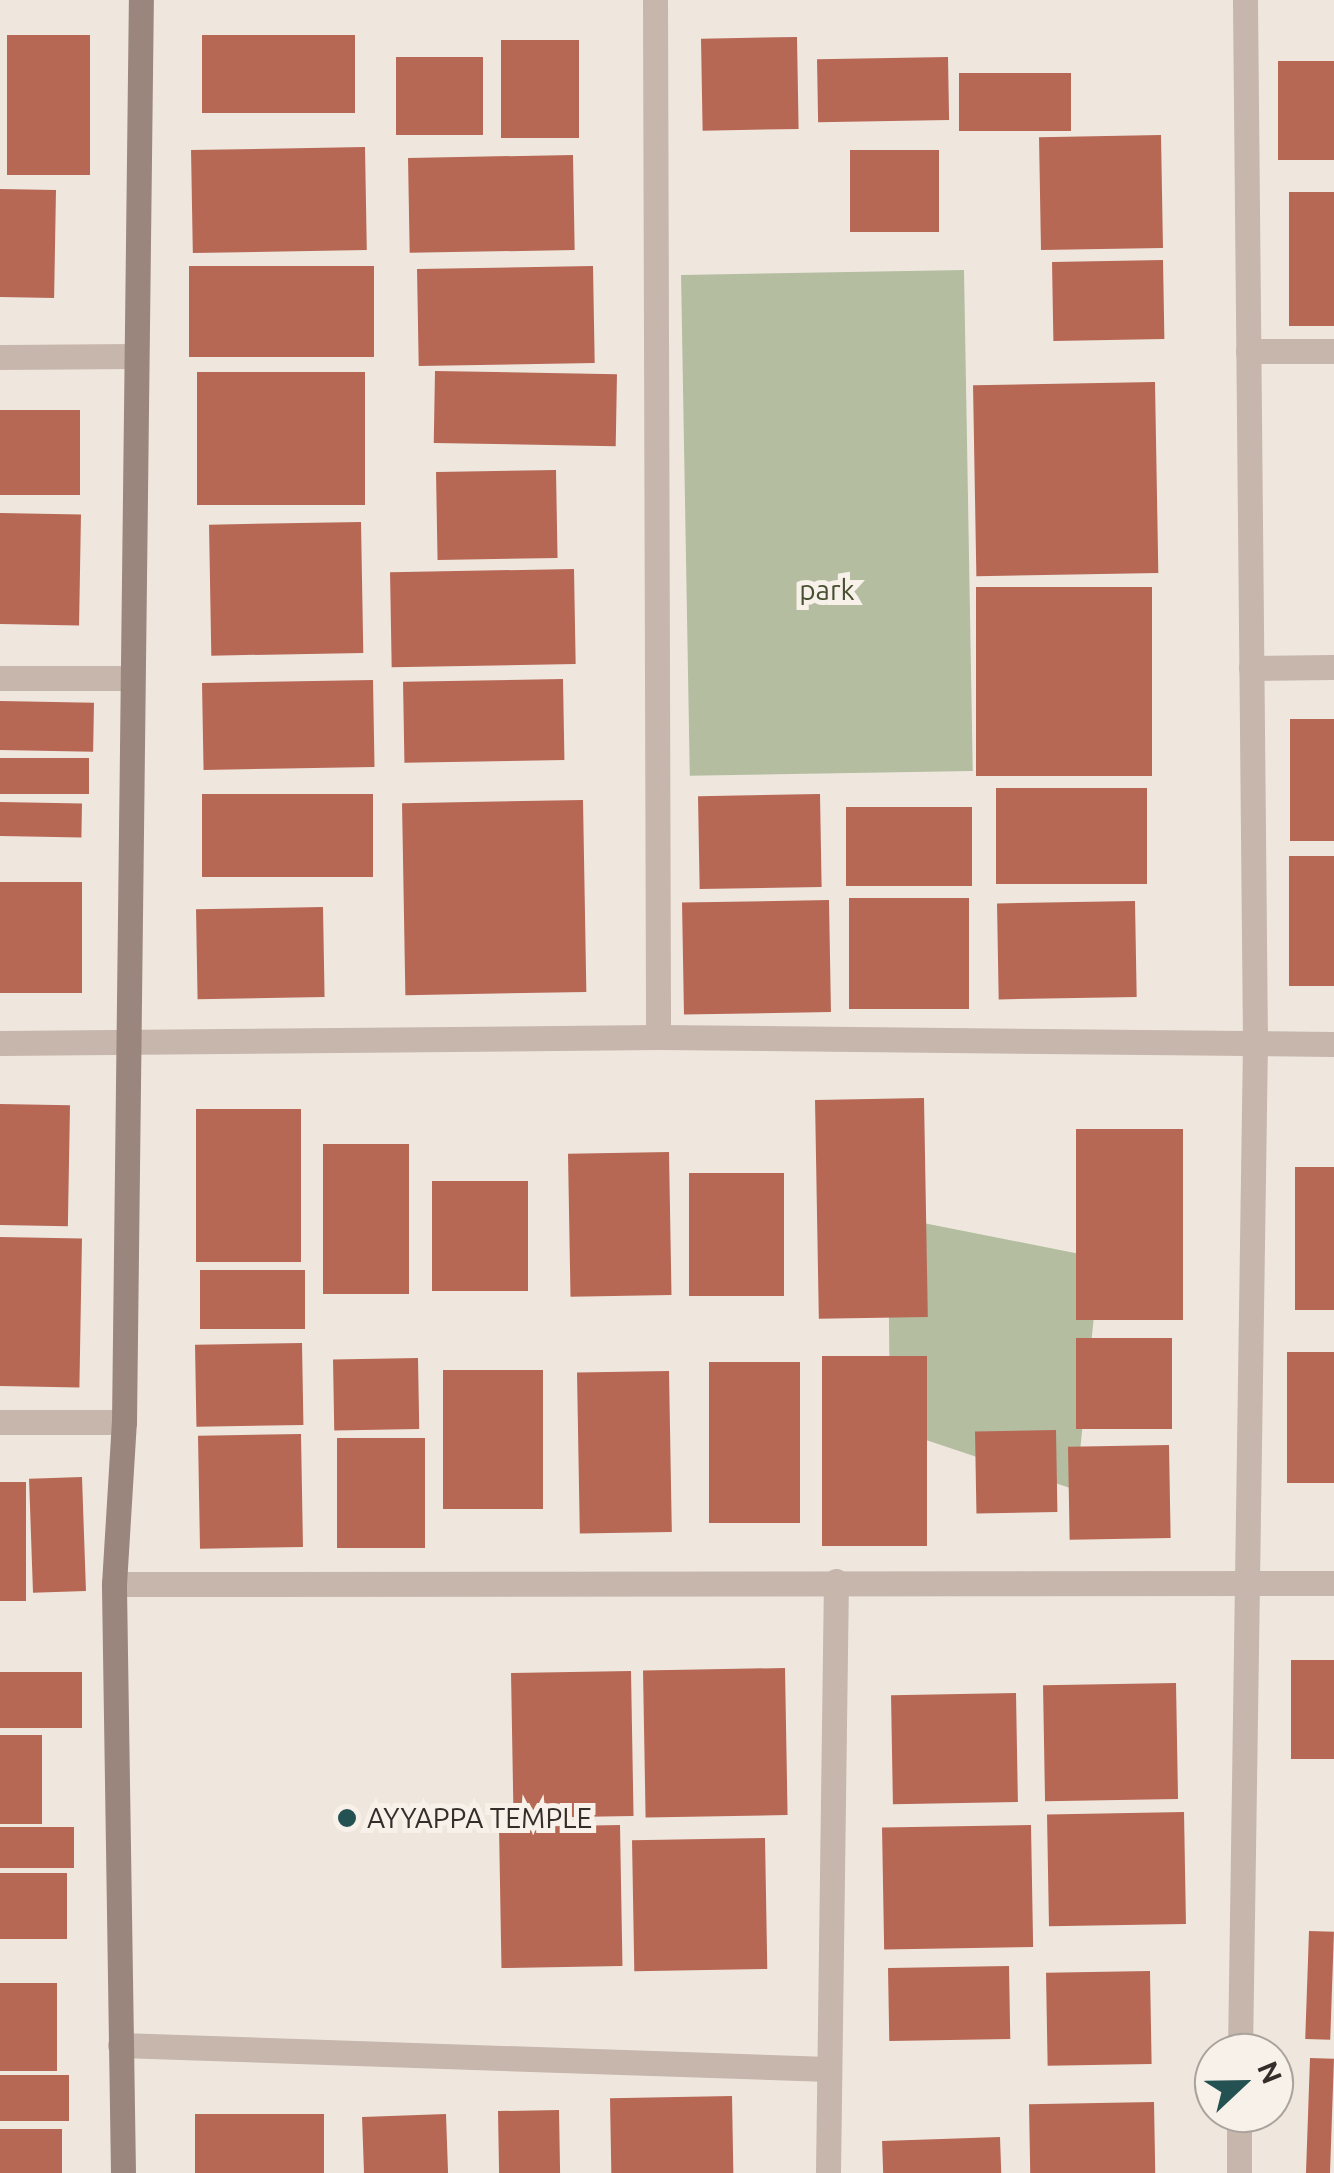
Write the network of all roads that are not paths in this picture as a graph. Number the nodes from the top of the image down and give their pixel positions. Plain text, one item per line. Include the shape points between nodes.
1 (141, 0) edge
2 (656, 0) edge
3 (1245, 0) edge
4 (1248, 351) junction
5 (1334, 351) edge
6 (135, 356) junction
7 (0, 357) edge
8 (1251, 668) junction
9 (1334, 668) edge
10 (0, 678) edge
11 (130, 678) junction
12 (658, 1037) junction
13 (125, 1042) junction
14 (0, 1043) edge
15 (1255, 1043) junction
16 (1334, 1044) edge
17 (0, 1422) edge
18 (124, 1422) junction
19 (836, 1581) junction
20 (1244, 1582) junction
21 (1334, 1583) edge
22 (114, 1584) junction
23 (1240, 2033) edge
24 (120, 2045) junction
25 (829, 2069) junction
26 (1239, 2133) edge
27 (124, 2173) edge
28 (828, 2173) edge
29 (1238, 2173) edge

1 - 6 street
2 - 12 street
3 - 4 street
4 - 5 street
4 - 8 street
6 - 7 street
6 - 11 street
8 - 9 street
8 - 15 street
10 - 11 street
11 - 13 street
12 - 13 street
12 - 15 street
13 - 14 street
13 - 18 street
15 - 16 street
15 - 20 street
17 - 18 street
18 - 22 street
19 - 20 street
19 - 22 street
19 - 25 street
20 - 21 street
20 - 23 street
22 - 24 street
24 - 25 street
24 - 27 street
25 - 28 street
26 - 29 street

